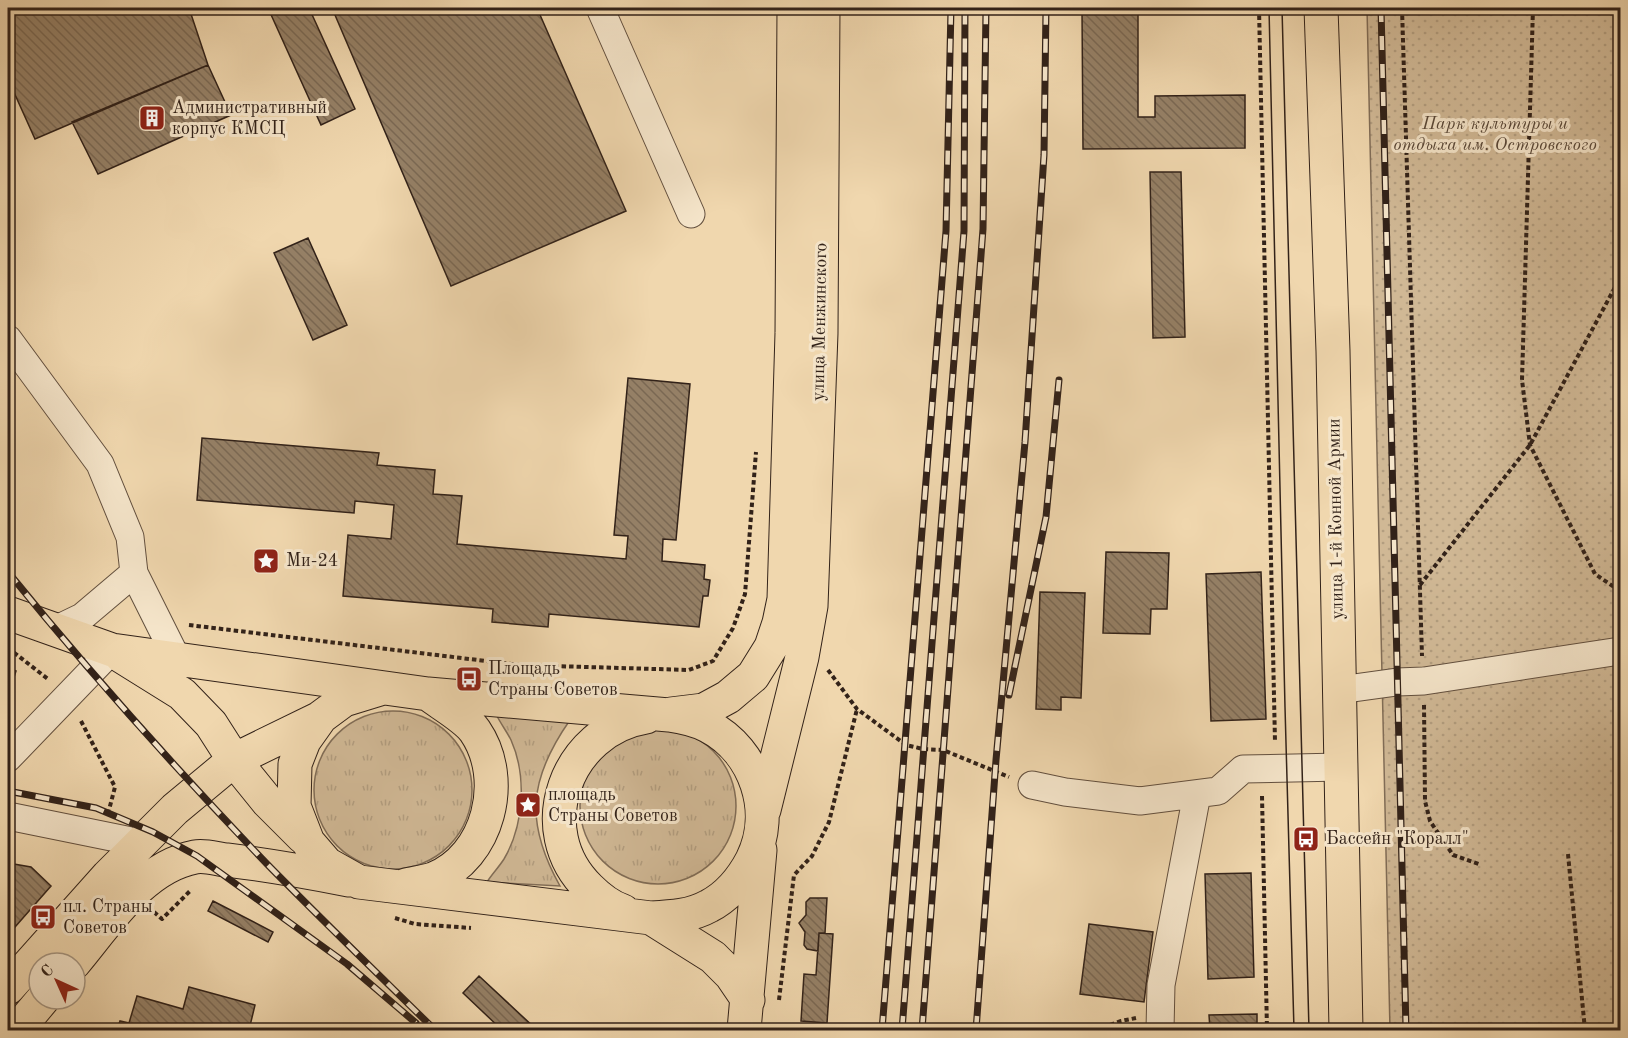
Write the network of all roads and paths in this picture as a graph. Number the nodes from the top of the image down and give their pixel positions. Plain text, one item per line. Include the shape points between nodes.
1 (600, 8) edge
2 (794, 8) edge
3 (823, 8) edge
4 (1259, 8) edge
5 (1321, 8) edge
6 (1402, 8) edge
7 (1533, 8) edge
8 (691, 214) dead end
9 (1620, 278) edge
10 (8, 339) edge
11 (1530, 445) junction
12 (134, 573) junction
13 (1419, 586) junction
14 (1620, 591) edge
15 (745, 594) dead end
16 (8, 613) edge
17 (157, 619) junction
18 (55, 630) junction
19 (792, 630) junction
20 (8, 648) edge
21 (112, 650) junction
22 (1620, 651) edge
23 (177, 659) junction
24 (825, 667) dead end
25 (1424, 681) junction
26 (383, 688) junction
27 (1339, 690) junction
28 (428, 694) junction
29 (69, 695) junction
30 (857, 709) junction
31 (664, 715) junction
32 (321, 717) junction
33 (8, 758) edge
34 (234, 760) junction
35 (1269, 767) junction
36 (1341, 767) junction
37 (1032, 785) joint
38 (1197, 794) junction
39 (8, 816) edge
40 (762, 821) junction
41 (103, 835) junction
42 (308, 842) junction
43 (141, 843) junction
44 (1568, 854) dead end
45 (1479, 864) dead end
46 (359, 882) junction
47 (120, 885) junction
48 (191, 890) dead end
49 (392, 903) junction
50 (647, 917) junction
51 (473, 928) dead end
52 (81, 951) edge
53 (8, 988) edge
54 (34, 1011) edge
55 (757, 1013) edge
56 (1160, 1023) edge
57 (17, 1030) edge
58 (1096, 1030) edge
59 (1267, 1030) edge
60 (1346, 1030) edge
61 (1585, 1030) edge

1 - 8 street
2 - 19 main road, улица Менжинского via 792,333 784,599
3 - 19 main road, улица Менжинского via 821,333 811,606
4 - 35 path
5 - 27 main road, улица 1-й Конной Армии
6 - 13 path
7 - 11 path via 1522,381
9 - 11 path
10 - 12 street via 100,464 130,537
11 - 13 path
11 - 14 path via 1595,574
12 - 17 street
12 - 18 street via 82,617
13 - 25 path
15 - 17 path via 733,628 712,661 689,670 519,665 217,630
16 - 18 main road
17 - 23 street
18 - 21 main road
19 - 31 main road via 771,647 753,676 736,690 704,710
19 - 40 main road via 802,657
20 - 29 path
21 - 23 main road
21 - 29 street
21 - 34 main road via 182,694 211,724
22 - 25 street
23 - 26 main road
24 - 30 path
25 - 27 street
25 - 45 path via 1425,801 1430,821 1453,855
26 - 28 main road
26 - 32 main road via 344,700
27 - 36 main road, улица 1-й Конной Армии
28 - 31 main road
28 - 49 main road via 473,728 483,743 492,774 491,806 478,840 457,864
29 - 33 street
29 - 41 path via 115,787
30 - 37 path via 906,745 943,750
30 - 55 path via 829,822 812,856 794,875
31 - 40 main road via 688,718 729,740 752,771 759,790
31 - 50 main road via 630,719 591,742 569,772 559,805 565,852 582,881 618,909
32 - 34 main road
32 - 42 main road via 304,741 295,764 294,806
34 - 42 main road
34 - 43 main road
35 - 36 street
35 - 38 street via 1243,769 1218,791
35 - 59 path
36 - 60 main road, улица 1-й Конной Армии
37 - 38 street via 1140,801
38 - 56 street via 1161,985
39 - 41 street
40 - 50 main road via 757,849 731,891 709,906 682,916
40 - 55 main road
41 - 43 street
42 - 46 main road via 327,864
43 - 47 main road
44 - 61 path
46 - 47 main road via 197,856 173,864 151,878
46 - 49 main road
47 - 48 path via 162,918
47 - 52 main road
47 - 53 main road
49 - 50 main road
49 - 51 path via 415,924
50 - 55 main road via 713,957 731,975
54 - 57 main road
56 - 58 path via 1121,1021

